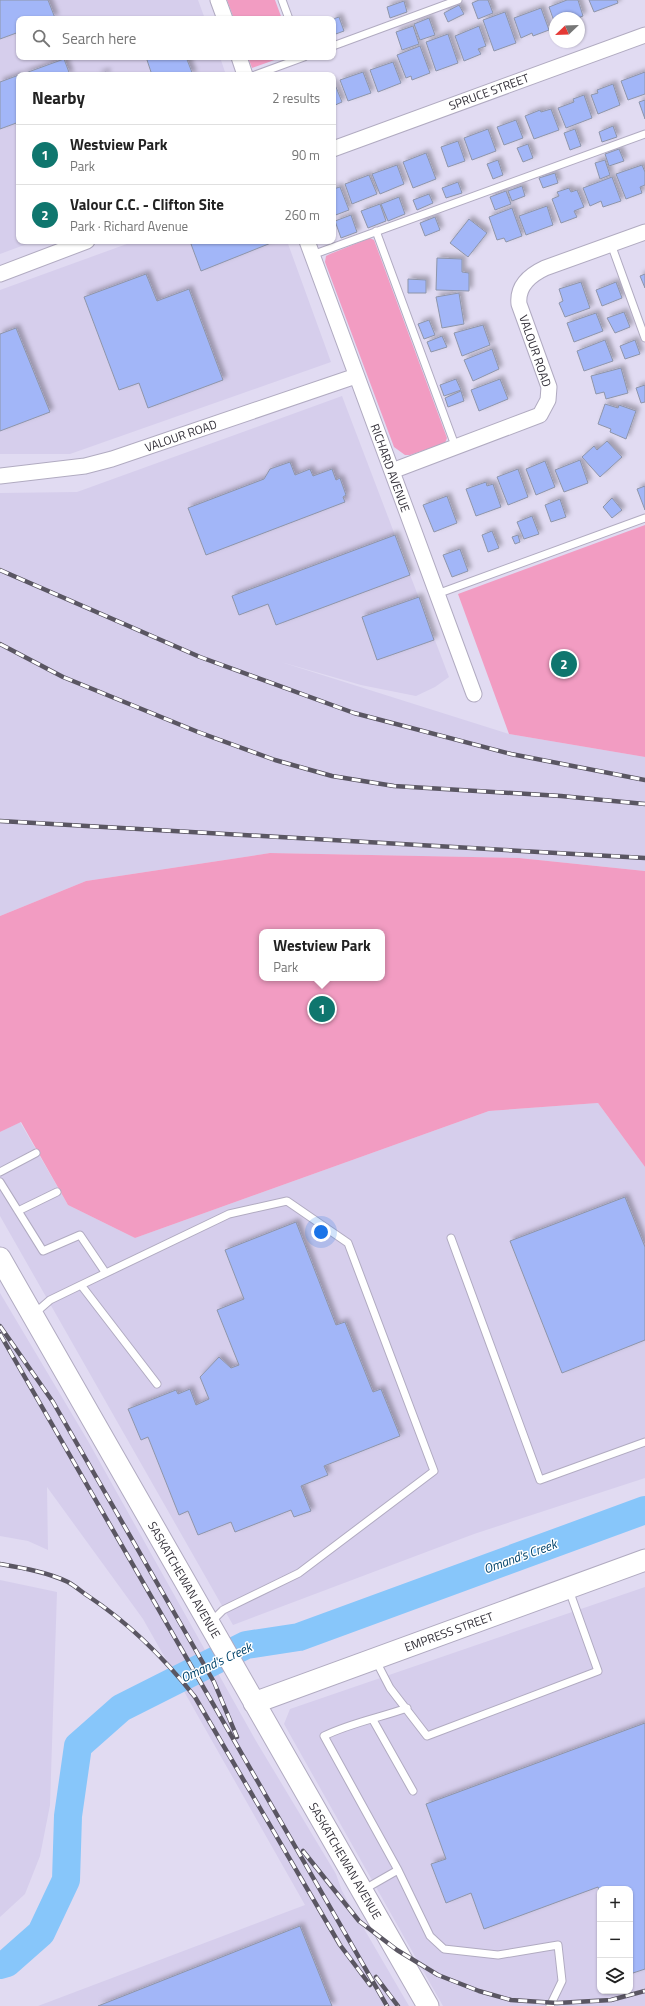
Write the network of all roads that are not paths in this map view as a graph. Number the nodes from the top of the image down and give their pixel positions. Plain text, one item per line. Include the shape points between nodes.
1 (218, 0) edge
2 (282, 0) edge
3 (458, 0) edge
4 (224, 16) edge
5 (287, 16) edge
6 (645, 35) edge
7 (336, 45) edge
8 (240, 60) edge
9 (295, 60) edge
10 (244, 72) edge
11 (263, 72) edge
12 (645, 134) edge
13 (336, 147) edge
14 (376, 231) junction
15 (645, 232) edge
16 (336, 241) edge
17 (79, 244) edge
18 (325, 244) edge
19 (611, 244) junction
20 (309, 248) edge
21 (0, 274) edge
22 (645, 338) edge
23 (356, 376) junction
24 (456, 448) junction
25 (392, 471) junction
26 (0, 476) edge
27 (645, 518) edge
28 (437, 594) junction
29 (474, 694) dead end
30 (36, 1153) dead end
31 (0, 1172) edge
32 (0, 1182) edge
33 (57, 1192) dead end
34 (18, 1211) junction
35 (451, 1238) dead end
36 (0, 1258) edge
37 (106, 1272) junction
38 (81, 1285) junction
39 (33, 1315) junction
40 (157, 1384) dead end
41 (645, 1442) edge
42 (645, 1560) edge
43 (568, 1588) junction
44 (209, 1624) junction
45 (375, 1659) junction
46 (254, 1704) junction
47 (407, 1708) junction
48 (373, 1720) junction
49 (413, 1791) dead end
50 (398, 1870) junction
51 (362, 1890) junction
52 (428, 2006) edge
53 (550, 2006) edge

1 - 4 street
2 - 5 lane
3 - 7 lane
6 - 13 street, SPRUCE STREET
8 - 10 street
9 - 11 lane
12 - 14 lane
14 - 16 lane
14 - 24 lane
15 - 19 street, VALOUR ROAD
17 - 21 street
18 - 20 lane
19 - 22 lane
19 - 24 street, VALOUR ROAD via 539,270 526,281 521,290 519,298 522,313 549,387 548,400 543,411 534,419
20 - 23 street, RICHARD AVENUE
23 - 25 street, RICHARD AVENUE
23 - 26 street, VALOUR ROAD via 112,459 85,466
24 - 25 street, VALOUR ROAD
25 - 28 street, RICHARD AVENUE
27 - 28 lane
28 - 29 street, RICHARD AVENUE
30 - 31 lane
32 - 34 lane
33 - 34 lane
34 - 37 lane via 43,1251 80,1235
35 - 41 lane via 540,1480
36 - 39 street, SASKATCHEWAN AVENUE
37 - 38 lane
37 - 44 lane via 229,1214 287,1201 348,1244 434,1471 299,1573 223,1610
38 - 39 lane via 50,1300
38 - 40 lane
39 - 44 street, SASKATCHEWAN AVENUE
42 - 43 street, EMPRESS STREET
43 - 45 street, EMPRESS STREET
43 - 47 lane via 598,1672 427,1736
44 - 46 street, SASKATCHEWAN AVENUE
45 - 46 street, EMPRESS STREET
45 - 47 lane via 390,1688
46 - 51 street, SASKATCHEWAN AVENUE
47 - 48 lane
48 - 49 lane
48 - 50 lane via 343,1726 324,1736
50 - 51 lane
50 - 53 lane via 430,1936 444,1949 498,1954 558,1945 562,1981
51 - 52 street, SASKATCHEWAN AVENUE

